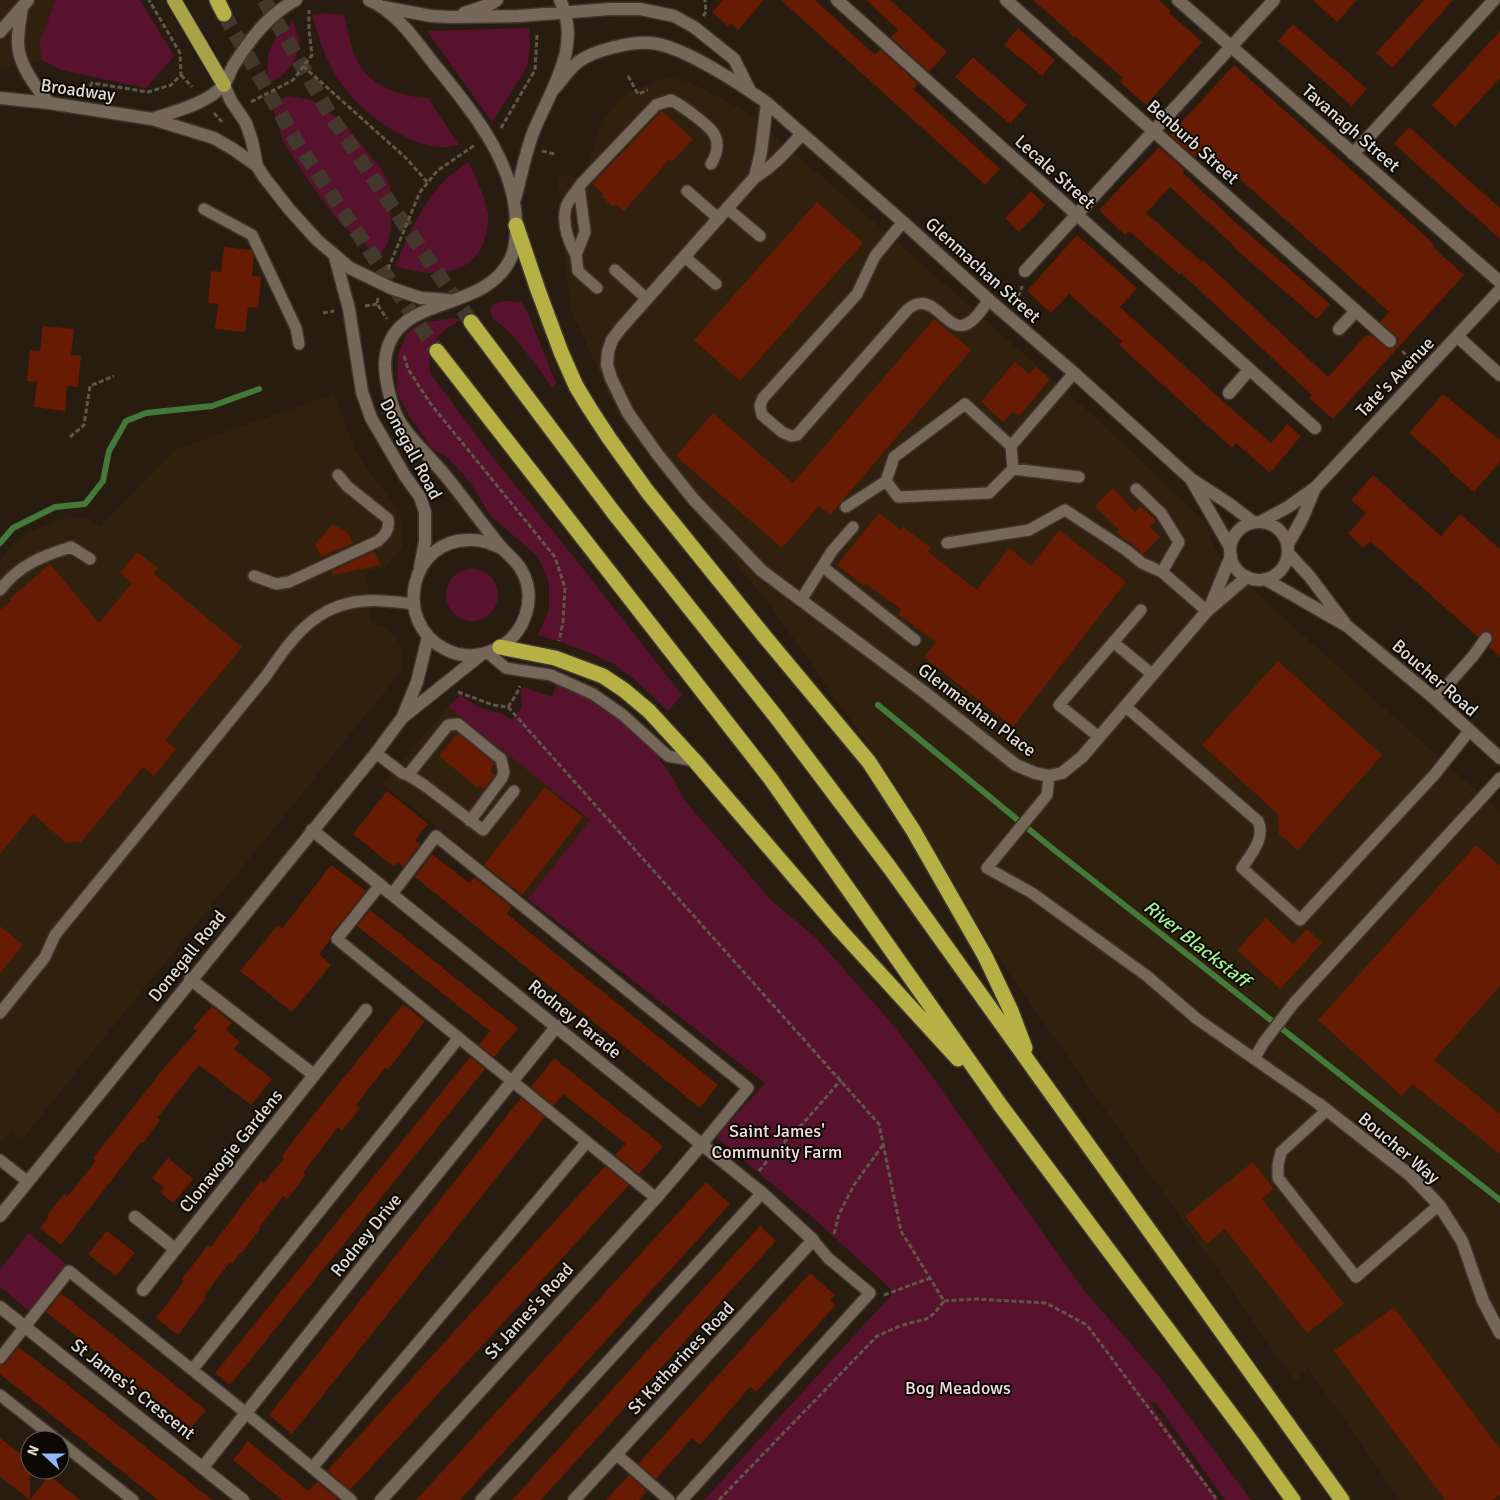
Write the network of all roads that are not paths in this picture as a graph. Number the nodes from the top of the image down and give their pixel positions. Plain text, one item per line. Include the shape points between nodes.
1 (174, 0) edge
2 (217, 0) edge
3 (296, 0) edge
4 (369, 0) edge
5 (497, 0) edge
6 (560, 0) edge
7 (837, 0) edge
8 (1006, 0) edge
9 (1178, 0) edge
10 (1274, 0) edge
11 (1494, 0) edge
12 (25, 4) edge
13 (383, 8) junction
14 (566, 12) junction
15 (224, 14) tunnel mouth
16 (452, 17) junction
17 (0, 32) edge
18 (1231, 46) junction
19 (224, 85) junction
20 (555, 88) junction
21 (750, 91) junction
22 (0, 98) edge
23 (49, 103) junction
24 (767, 103) junction
25 (152, 118) junction
26 (1153, 131) junction
27 (802, 134) junction
28 (1353, 154) junction
29 (711, 164) dead end
30 (257, 166) junction
31 (755, 177) junction
32 (579, 187) junction
33 (687, 191) dead end
34 (515, 200) junction
35 (204, 209) dead end
36 (728, 209) junction
37 (1076, 215) junction
38 (719, 219) junction
39 (903, 222) junction
40 (516, 225) junction
41 (760, 236) dead end
42 (576, 254) junction
43 (335, 257) junction
44 (685, 257) junction
45 (615, 270) dead end
46 (1025, 271) road end
47 (1500, 282) edge
48 (716, 284) dead end
49 (598, 288) dead end
50 (1500, 290) edge
51 (456, 300) junction
52 (647, 300) junction
53 (989, 300) junction
54 (1356, 310) junction
55 (471, 322) tunnel mouth
56 (1339, 329) dead end
57 (1458, 337) junction
58 (1390, 341) road end
59 (299, 344) dead end
60 (437, 351) tunnel mouth
61 (1249, 370) junction
62 (1074, 374) junction
63 (1500, 375) edge
64 (1229, 393) dead end
65 (1314, 428) dead end
66 (1011, 446) junction
67 (1013, 469) junction
68 (338, 475) dead end
69 (1079, 477) dead end
70 (1191, 479) junction
71 (886, 481) junction
72 (1315, 488) junction
73 (1136, 489) dead end
74 (846, 507) dead end
75 (1258, 522) junction
76 (853, 527) dead end
77 (947, 543) dead end
78 (503, 549) junction
79 (1288, 549) junction
80 (1231, 552) junction
81 (90, 559) dead end
82 (823, 567) junction
83 (419, 570) junction
84 (1162, 572) junction
85 (254, 576) dead end
86 (1247, 577) junction
87 (1265, 579) junction
88 (0, 590) edge
89 (801, 600) junction
90 (413, 604) junction
91 (1141, 610) dead end
92 (1208, 610) junction
93 (1347, 626) junction
94 (428, 637) junction
95 (1486, 638) dead end
96 (915, 640) dead end
97 (1113, 642) junction
98 (490, 651) junction
99 (1153, 675) junction
100 (1435, 699) junction
101 (1126, 706) junction
102 (402, 718) junction
103 (1470, 730) junction
104 (1099, 737) junction
105 (376, 753) junction
106 (1500, 758) edge
107 (696, 761) junction
108 (408, 775) junction
109 (1049, 776) junction
110 (1500, 778) edge
111 (514, 791) dead end
112 (470, 821) junction
113 (312, 830) junction
114 (380, 885) junction
115 (392, 894) junction
116 (190, 979) junction
117 (366, 1010) dead end
118 (0, 1013) edge
119 (557, 1026) junction
120 (458, 1039) junction
121 (1254, 1059) junction
122 (1033, 1069) junction
123 (314, 1075) junction
124 (512, 1081) junction
125 (1001, 1106) junction
126 (1323, 1107) junction
127 (588, 1142) junction
128 (702, 1144) junction
129 (0, 1160) edge
130 (27, 1182) junction
131 (762, 1193) junction
132 (656, 1198) junction
133 (1439, 1205) junction
134 (0, 1216) edge
135 (136, 1217) dead end
136 (813, 1240) junction
137 (175, 1249) junction
138 (143, 1290) dead end
139 (0, 1307) edge
140 (24, 1327) junction
141 (1500, 1334) edge
142 (0, 1358) edge
143 (192, 1370) junction
144 (0, 1395) edge
145 (246, 1413) junction
146 (44, 1430) edge
147 (70, 1450) edge
148 (616, 1454) junction
149 (204, 1467) junction
150 (312, 1468) junction
151 (133, 1500) edge
152 (243, 1500) edge
153 (351, 1500) edge
154 (382, 1500) edge
155 (481, 1500) edge
156 (574, 1500) edge
157 (669, 1500) edge
158 (682, 1500) edge
159 (1293, 1500) edge
160 (1342, 1500) edge

1 - 19 highway
2 - 15 highway
3 - 19 street via 280,9 260,29 234,64
4 - 13 street
5 - 16 street
6 - 14 street
7 - 37 street, Lecale Street
8 - 26 street, Benburb Street
9 - 18 street, Tavanagh Street
10 - 18 street
11 - 28 street
12 - 17 street
12 - 23 street via 18,38 19,52 37,88
13 - 16 street, Glenmachan Street
13 - 34 street via 406,29 482,126 506,172
14 - 16 street, Glenmachan Street
14 - 20 street via 566,57
14 - 21 street, Glenmachan Street via 640,9 674,16 694,27 734,59
18 - 26 street
18 - 28 street, Tavanagh Street
19 - 25 street, Broadway via 204,100
19 - 30 street via 246,123
20 - 21 street, Glenmachan Street via 578,62 607,48 652,42 682,51
20 - 34 street via 528,148
21 - 24 street, Glenmachan Street
22 - 23 street, Broadway
23 - 25 street, Broadway
24 - 27 street, Glenmachan Street
24 - 31 street
25 - 30 street, Broadway via 214,138
26 - 37 street
26 - 54 street, Benburb Street
27 - 31 street via 766,171
27 - 39 street, Glenmachan Street
28 - 47 street, Tavanagh Street
29 - 32 lane via 717,148 715,134 684,106 671,100 656,105
30 - 43 street via 289,209
31 - 36 street, Glenmachan Place
32 - 42 lane via 585,232
32 - 42 lane via 566,206 565,218 568,240
33 - 38 lane
34 - 40 street
35 - 59 lane via 252,235 296,328
36 - 38 street, Glenmachan Place
36 - 41 lane
37 - 46 street
37 - 61 street, Lecale Street
38 - 44 street, Glenmachan Place
39 - 53 street, Glenmachan Street
39 - 53 lane via 875,256 861,289 763,398 760,406 762,415 782,432 797,435 914,304 928,304 952,323 961,325 971,321
40 - 51 street via 516,243 510,262 492,281 468,297
40 - 122 highway via 576,386 647,491 869,762 913,830 986,956
42 - 49 lane via 578,271
43 - 51 street via 390,288 421,298
43 - 83 street, Donegall Road via 350,308 362,392 371,418 420,497 425,512 425,542
44 - 48 lane
44 - 52 street, Glenmachan Place
45 - 52 lane
50 - 57 street, Tate's Avenue
51 - 78 street via 419,313 395,332 385,364 389,394 401,424
52 - 89 street, Glenmachan Place via 612,340 607,366 610,378 628,413 694,500 772,580
53 - 62 street, Glenmachan Street
54 - 56 street
54 - 58 street, Benburb Street
55 - 122 highway via 614,514 777,718 890,868
57 - 63 street
57 - 72 street, Tate's Avenue
60 - 125 highway via 770,778
61 - 64 street
61 - 65 street, Lecale Street
62 - 66 lane
62 - 70 street, Glenmachan Street
66 - 67 lane
66 - 71 lane via 965,404 894,457
67 - 69 lane
67 - 71 lane via 989,493 898,497
68 - 85 lane via 388,518 388,530 384,536 289,582 276,584
70 - 75 street, Glenmachan Street
70 - 80 street, Glenmachan Street
71 - 74 lane
72 - 75 street, Tate's Avenue
72 - 79 street, Tate's Avenue
73 - 84 lane via 1160,513 1179,542
75 - 79 street via 1279,529 1285,536
75 - 80 street via 1245,525 1238,531 1233,538
76 - 82 lane
77 - 84 lane via 1029,530 1065,510 1142,563
78 - 83 street via 484,541 459,540 439,549
78 - 98 street via 523,572 528,601 524,621 516,634
79 - 87 street via 1281,570
79 - 93 street, Boucher Road
80 - 86 street via 1239,572
80 - 92 street
81 - 88 lane via 71,547 44,555 11,575
82 - 89 lane
82 - 96 lane
83 - 90 street
84 - 92 lane
86 - 87 street
86 - 92 street
87 - 93 street, Boucher Road
89 - 109 street, Glenmachan Place via 1016,765
90 - 94 street via 418,623
90 - 118 lane via 369,600 348,603 318,615 304,628 55,935 45,957
91 - 97 lane
92 - 99 street, Glenmachan Place
93 - 100 street, Boucher Road
94 - 98 street via 443,648 467,656
94 - 102 street, Donegall Road via 417,682
95 - 100 lane
97 - 99 lane
97 - 104 lane via 1060,705
98 - 102 street, Donegall Road
98 - 107 lane via 506,668 551,675 593,694 623,715 668,756
98 - 107 highway via 555,658 603,676 649,711
99 - 101 street, Glenmachan Place
100 - 103 street, Boucher Road
101 - 103 lane via 1258,820 1262,828 1261,837 1242,868 1300,920 1435,774
101 - 104 street, Glenmachan Place
102 - 105 street, Donegall Road
103 - 106 street, Boucher Road
104 - 109 street, Glenmachan Place via 1062,773
105 - 108 lane
105 - 113 street, Donegall Road
107 - 125 highway via 840,930
108 - 112 lane
108 - 112 lane via 448,725 458,724 501,758 503,765 502,778
109 - 121 lane via 1043,801 987,868 1032,893 1147,976 1196,1019
110 - 121 lane via 1294,1004
111 - 112 lane via 483,830
113 - 114 street, Rodney Parade
113 - 116 street, Donegall Road
114 - 115 street, Rodney Parade
114 - 120 lane via 337,940
115 - 119 street, Rodney Parade
115 - 128 lane via 436,836 748,1088
116 - 123 street
116 - 130 street, Donegall Road
117 - 123 street, Clonavogie Gardens
119 - 124 street, Rodney Drive
119 - 128 street, Rodney Parade
120 - 124 lane
120 - 143 lane
121 - 126 lane
122 - 160 highway
123 - 137 street, Clonavogie Gardens
124 - 127 lane
124 - 145 street, Rodney Drive
125 - 159 highway
126 - 133 street, Boucher Way via 1411,1176
126 - 133 lane via 1281,1152 1278,1178 1356,1277
127 - 132 lane
127 - 150 lane
128 - 131 street, Rodney Parade
128 - 132 street, St James's Road
129 - 130 lane
130 - 134 street, Donegall Road
131 - 136 street, Rodney Parade
131 - 155 lane
132 - 154 street, St James's Road
133 - 141 street, Boucher Way via 1462,1241
135 - 137 street
136 - 148 street, St Katharines Road
136 - 158 lane via 828,1258 870,1294
137 - 138 street, Clonavogie Gardens
139 - 140 street, St James's Crescent
140 - 142 lane
140 - 143 lane via 69,1271
140 - 149 street, St James's Crescent
143 - 145 lane
144 - 146 lane
145 - 149 street, Rodney Drive
145 - 150 lane
147 - 151 lane
148 - 156 street, St Katharines Road
148 - 157 lane
149 - 152 street, St James's Crescent
150 - 153 lane

